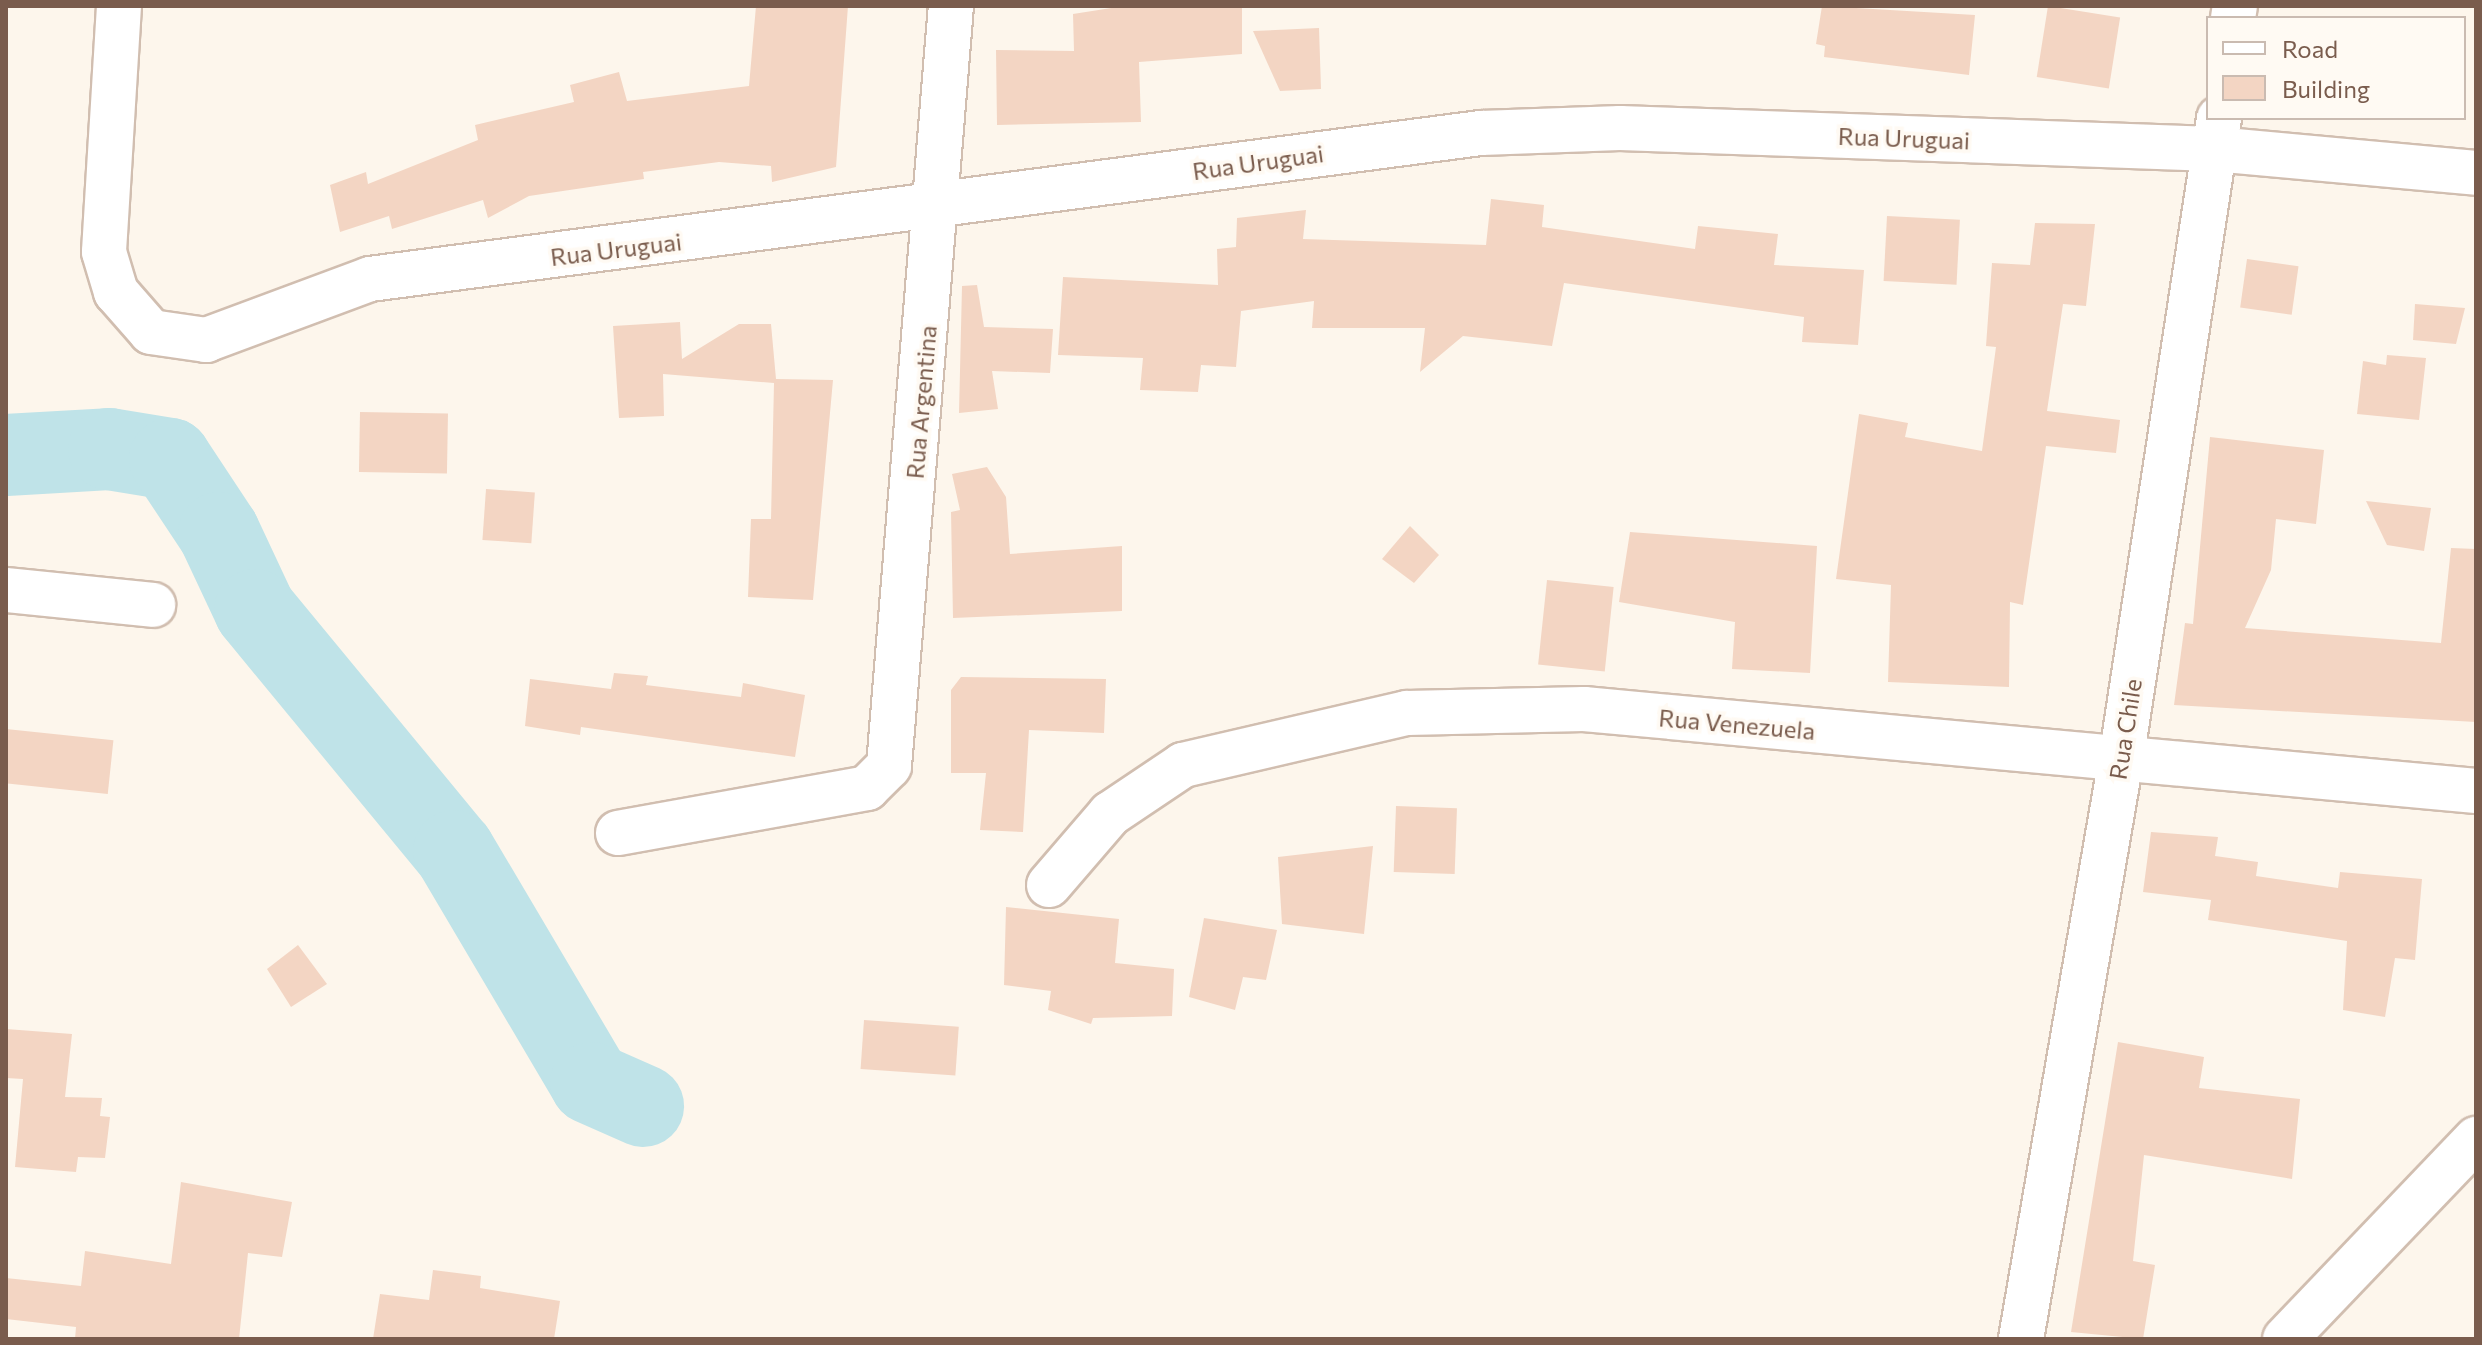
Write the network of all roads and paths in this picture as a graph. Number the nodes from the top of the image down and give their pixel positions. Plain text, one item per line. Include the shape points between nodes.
1 (119, 6) edge
2 (951, 6) edge
3 (2217, 134) edge
4 (2476, 173) edge
5 (937, 209) junction
6 (6, 590) edge
7 (153, 605) dead end
8 (2121, 760) junction
9 (2476, 791) edge
10 (618, 833) dead end
11 (1049, 885) dead end
12 (2476, 1139) edge
13 (2021, 1339) edge
14 (2285, 1339) edge

1 - 5 street, Rua Uruguai via 104,252 116,292 151,332 206,340 370,279
2 - 5 street, Rua Argentina
3 - 4 street, Rua Uruguai
3 - 5 street, Rua Uruguai via 1620,128 1481,133
3 - 8 street, Rua Chile
5 - 10 street, Rua Argentina via 889,766 867,788
6 - 7 street
8 - 9 street, Rua Venezuela
8 - 11 street, Rua Venezuela via 1584,709 1407,713 1183,765 1110,814
8 - 13 street, Rua Chile
12 - 14 street

